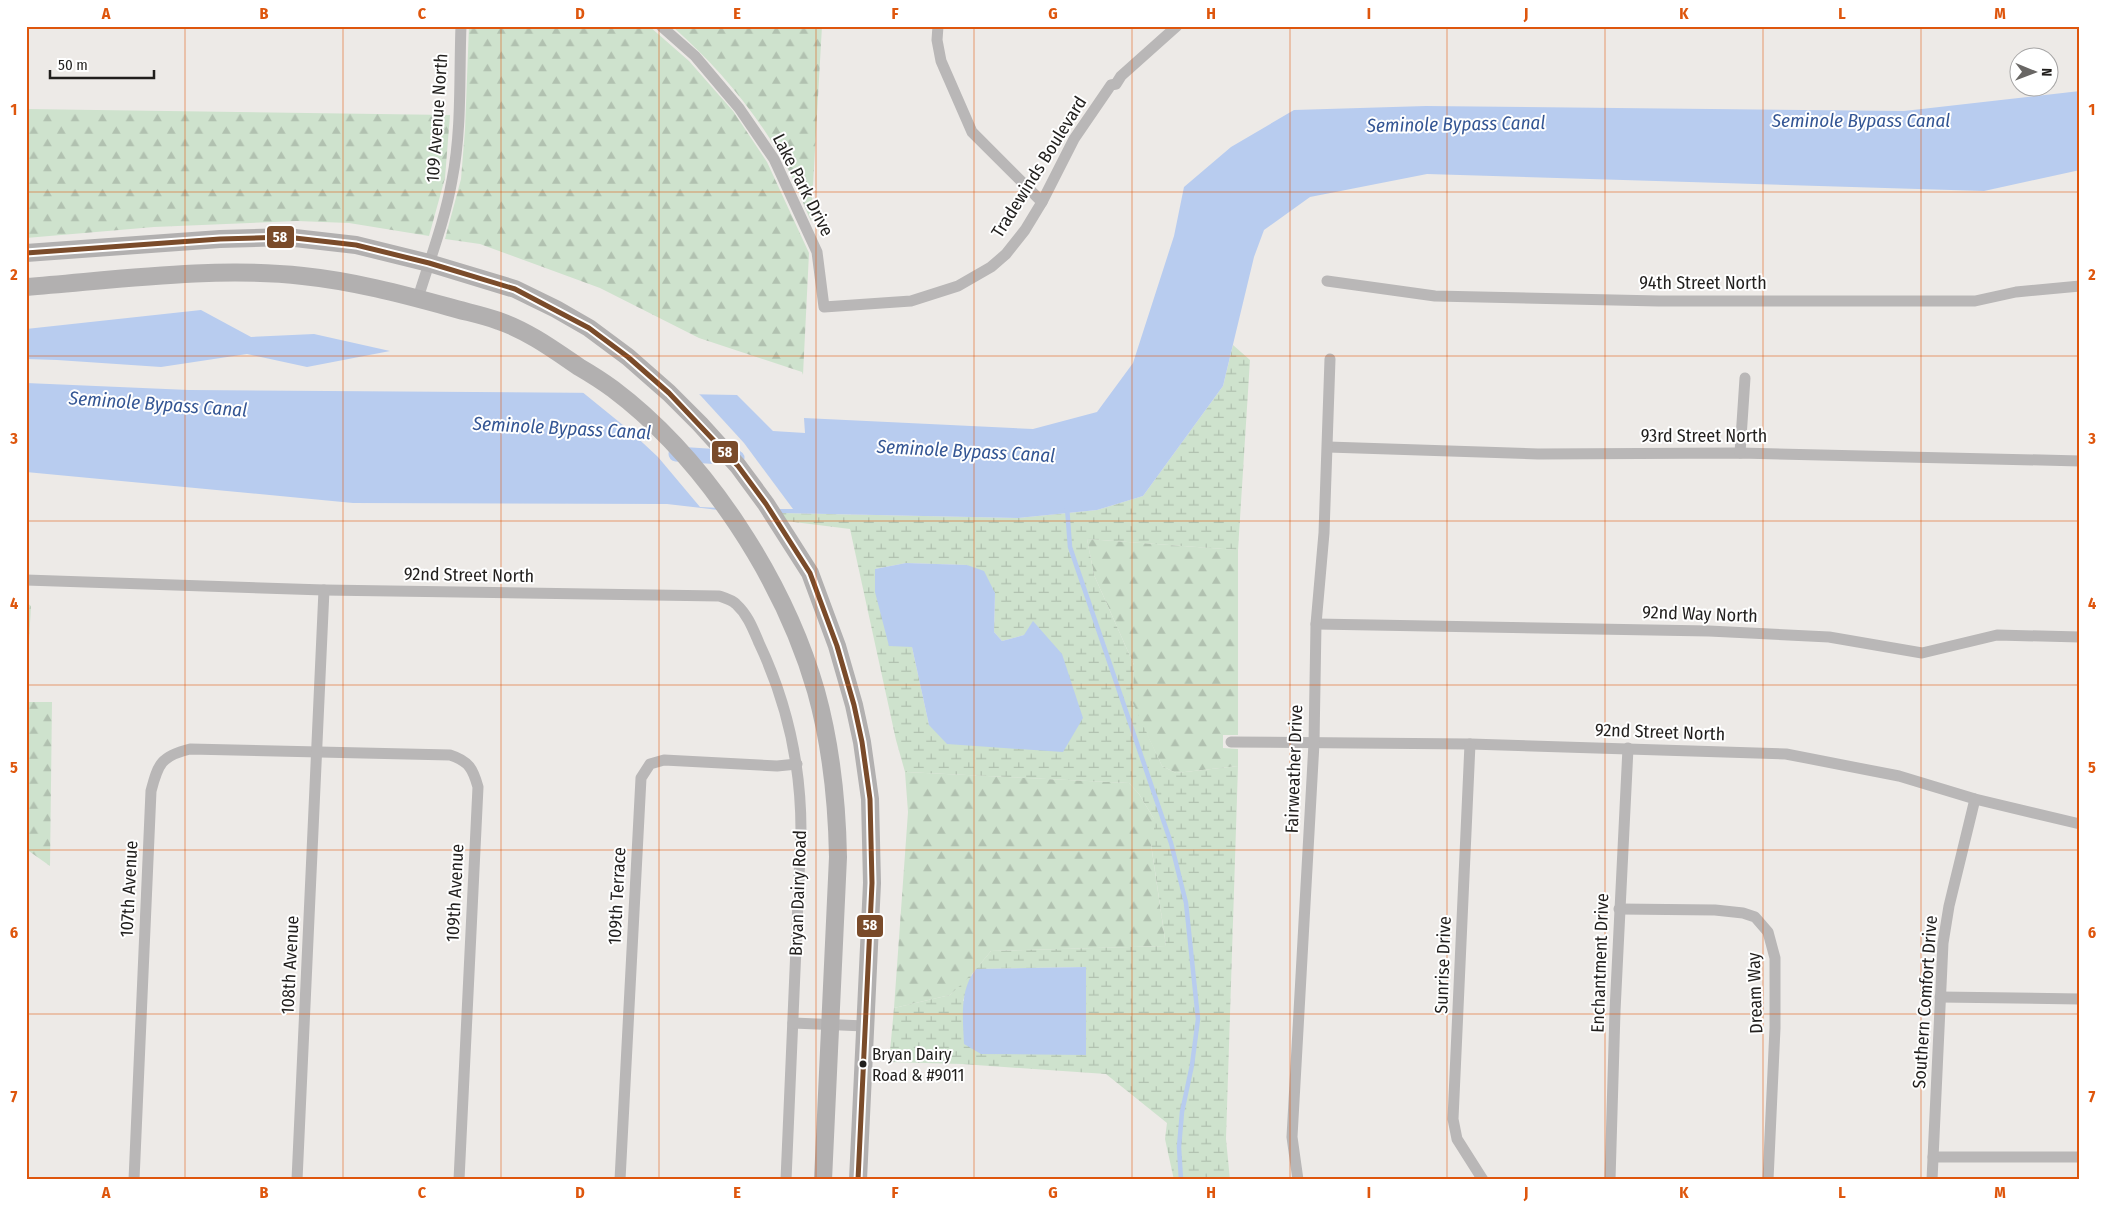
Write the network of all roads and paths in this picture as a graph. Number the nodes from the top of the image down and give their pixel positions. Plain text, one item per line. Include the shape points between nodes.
1 (461, 26) edge
2 (660, 26) edge
3 (938, 26) edge
4 (1177, 26) edge
5 (1042, 202) junction
6 (26, 254) edge
7 (429, 263) junction
8 (1326, 281) dead end
9 (2080, 286) edge
10 (26, 287) edge
11 (418, 298) junction
12 (824, 307) joint
13 (1330, 359) dead end
14 (1744, 378) dead end
15 (1328, 447) junction
16 (1740, 453) junction
17 (2080, 460) edge
18 (26, 580) edge
19 (324, 590) junction
20 (1316, 624) junction
21 (2080, 637) edge
22 (1231, 742) dead end
23 (1314, 743) junction
24 (1470, 744) junction
25 (1628, 748) junction
26 (318, 751) junction
27 (797, 764) junction
28 (1975, 799) junction
29 (2080, 824) edge
30 (1619, 909) junction
31 (1940, 997) junction
32 (2080, 999) edge
33 (793, 1023) junction
34 (830, 1024) junction
35 (865, 1026) junction
36 (1933, 1157) junction
37 (2080, 1157) edge
38 (134, 1180) edge
39 (297, 1180) edge
40 (459, 1180) edge
41 (620, 1180) edge
42 (786, 1180) edge
43 (823, 1180) edge
44 (858, 1180) edge
45 (1298, 1180) edge
46 (1483, 1180) edge
47 (1610, 1180) edge
48 (1768, 1180) edge
49 (1932, 1180) edge

1 - 7 street, 109 Avenue North via 453,179
2 - 12 street, Lake Park Drive via 695,56 739,108 774,159 817,252
3 - 5 street via 941,61 972,132
4 - 5 street, Tradewinds Boulevard via 1112,85 1074,138
5 - 12 street, Tradewinds Boulevard via 1006,254 958,286 911,301
6 - 7 main road via 286,237 356,245
7 - 11 street, 109 Avenue North
7 - 35 main road via 515,289 556,309 628,357 669,393 738,466 810,573 852,696 870,799 872,883
8 - 9 street, 94th Street North via 1435,296 1659,301 1975,301 2016,292
10 - 11 main road via 217,273 302,276
11 - 34 main road via 501,321 614,390 694,466 723,503 764,569 794,631 816,692 833,776 837,818 837,895
13 - 15 street, Fairweather Drive
14 - 16 street
15 - 16 street, 93rd Street North via 1538,454
15 - 20 street, Fairweather Drive
16 - 17 street, 93rd Street North
18 - 19 street, 92nd Street North
19 - 26 street, 108th Avenue
19 - 27 street, 92nd Street North via 719,596 735,602 747,617 763,651 783,705
20 - 21 street, 92nd Way North via 1708,630 1829,637 1922,653 1997,635
20 - 23 street, Fairweather Drive
22 - 23 street, 92nd Street North
23 - 24 street, 92nd Street North
23 - 45 street, Fairweather Drive via 1292,1137
24 - 25 street, 92nd Street North
24 - 46 street, Sunrise Drive via 1453,1119 1457,1139
25 - 28 street, 92nd Street North via 1786,754 1899,776
25 - 30 street, Enchantment Drive
26 - 38 street, 107th Avenue via 190,749 172,753 156,769 151,791
26 - 39 street, 108th Avenue
26 - 40 street, 109th Avenue via 450,755 462,759 474,772 478,787
27 - 33 street, Bryan Dairy Road via 801,831
27 - 41 street, 109th Terrace via 777,766 664,760 650,764 641,778
28 - 29 street, 92nd Street North
28 - 31 street, Southern Comfort Drive via 1949,906
30 - 47 street, Enchantment Drive
30 - 48 street, Dream Way via 1742,913 1755,917 1768,932 1775,958 1775,1028
31 - 32 street
31 - 36 street, Southern Comfort Drive
33 - 34 street
33 - 42 street, Bryan Dairy Road
34 - 35 street
34 - 43 main road
35 - 44 main road
36 - 37 street
36 - 49 street, Southern Comfort Drive

